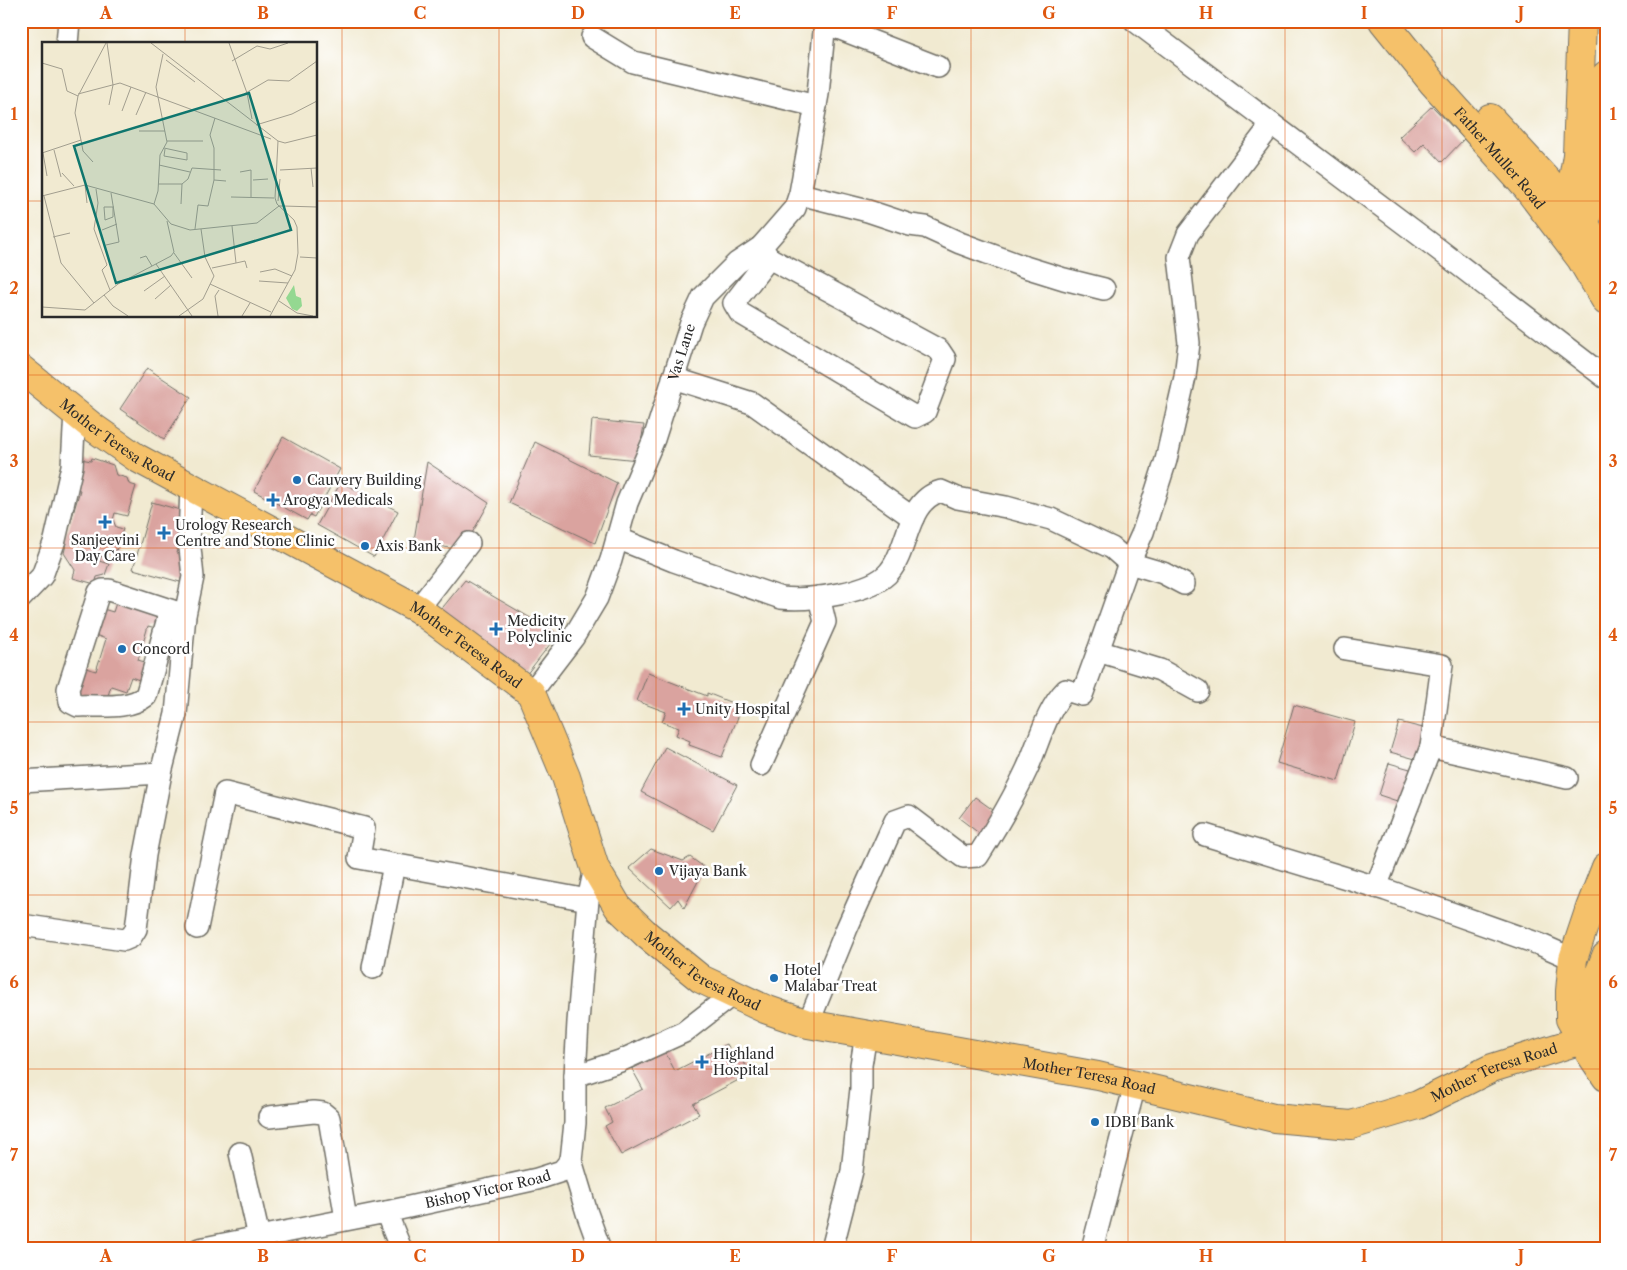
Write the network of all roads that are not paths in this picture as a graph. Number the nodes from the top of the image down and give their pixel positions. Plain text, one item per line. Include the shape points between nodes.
1 (69, 21) edge
2 (1135, 21) edge
3 (1383, 21) edge
4 (1404, 21) edge
5 (1582, 21) edge
6 (825, 22) edge
7 (592, 37) dead end
8 (67, 42) edge
9 (938, 67) dead end
10 (1606, 75) edge
11 (816, 106) junction
12 (1272, 124) junction
13 (800, 194) junction
14 (1567, 220) junction
15 (765, 253) junction
16 (1606, 257) edge
17 (1104, 289) dead end
18 (1603, 294) edge
19 (21, 369) edge
20 (673, 378) junction
21 (1606, 378) edge
22 (75, 412) junction
23 (191, 488) junction
24 (913, 518) junction
25 (617, 538) junction
26 (469, 544) dead end
27 (1129, 563) junction
28 (1184, 584) dead end
29 (819, 597) junction
30 (21, 598) edge
31 (418, 609) junction
32 (178, 613) junction
33 (1345, 649) dead end
34 (1098, 652) junction
35 (1198, 690) dead end
36 (531, 694) junction
37 (1431, 747) junction
38 (761, 765) dead end
39 (161, 773) junction
40 (1567, 778) dead end
41 (21, 781) edge
42 (1205, 835) dead end
43 (394, 865) junction
44 (1606, 867) edge
45 (595, 868) junction
46 (1376, 887) junction
47 (588, 900) junction
48 (21, 925) edge
49 (197, 928) dead end
50 (1606, 956) edge
51 (1573, 959) junction
52 (373, 968) dead end
53 (733, 994) junction
54 (808, 1024) junction
55 (866, 1035) junction
56 (1598, 1040) edge
57 (575, 1076) junction
58 (1606, 1076) edge
59 (1136, 1085) junction
60 (269, 1117) dead end
61 (240, 1153) dead end
62 (572, 1160) junction
63 (386, 1212) junction
64 (346, 1219) junction
65 (259, 1236) junction
66 (199, 1249) edge
67 (401, 1249) edge
68 (600, 1249) edge
69 (832, 1249) edge
70 (1092, 1249) edge

1 - 8 street
2 - 12 street
3 - 14 main road, Father Muller Road via 1433,84 1527,188
4 - 14 main road via 1506,136
5 - 14 main road via 1577,155
6 - 9 street
6 - 11 street, Vas Lane
7 - 11 street via 633,62
10 - 14 main road via 1599,159
11 - 13 street, Vas Lane
12 - 21 street
12 - 27 street via 1188,234 1179,257 1189,343 1184,377 1166,460 1143,532
13 - 15 street, Vas Lane via 795,208
13 - 17 street via 925,227 1022,266
14 - 16 main road
14 - 18 main road, Father Muller Road via 1581,259
15 - 15 street via 939,350 945,358 925,412 916,417 740,313 734,303
15 - 20 street, Vas Lane via 737,263 702,297
19 - 22 main road, Mother Teresa Road
20 - 24 street via 752,404
20 - 25 street, Vas Lane
22 - 23 main road, Mother Teresa Road via 137,458
22 - 30 street via 72,466 55,540 42,576
23 - 31 main road, Mother Teresa Road
23 - 32 street via 189,538 193,578
24 - 27 street via 925,499 941,491 957,498 1051,519 1112,548
24 - 29 street via 894,566 884,578 862,588
25 - 29 street via 674,562 781,598
25 - 36 street, Vas Lane via 597,598 573,638
26 - 31 street
27 - 28 street via 1163,573
27 - 34 street
29 - 38 street via 825,622
31 - 36 main road, Mother Teresa Road
32 - 32 street via 146,696 128,704 78,706 70,702 68,689 99,592 109,590
32 - 39 street via 176,714
33 - 37 street via 1442,665
34 - 35 street via 1160,670
34 - 54 street via 1082,695 1066,690 1056,700 1027,770 978,856 963,857 909,816 895,822
36 - 45 main road, Mother Teresa Road via 566,777
37 - 40 street
37 - 46 street
39 - 41 street
39 - 48 street via 145,855 136,929 131,937 124,940
42 - 46 street
43 - 47 street
43 - 49 street via 359,858 364,828 225,793
43 - 52 street
44 - 51 main road
45 - 47 street
45 - 53 main road, Mother Teresa Road via 618,907 647,935 701,979
46 - 51 street
47 - 57 street
50 - 56 main road via 1592,992
51 - 56 main road via 1570,1019
53 - 54 main road, Mother Teresa Road
53 - 57 street via 684,1032 620,1061
54 - 55 main road, Mother Teresa Road
55 - 59 main road, Mother Teresa Road
55 - 69 street via 852,1171
56 - 58 main road
56 - 59 main road, Mother Teresa Road via 1492,1068 1418,1105 1351,1125 1274,1118
57 - 62 street via 576,1123
59 - 70 street
60 - 64 street via 314,1112 329,1118
61 - 65 street
62 - 63 street, Bishop Victor Road via 562,1171 537,1179
62 - 68 street
63 - 64 street, Bishop Victor Road
63 - 67 street
64 - 65 street, Bishop Victor Road
65 - 66 street, Bishop Victor Road

